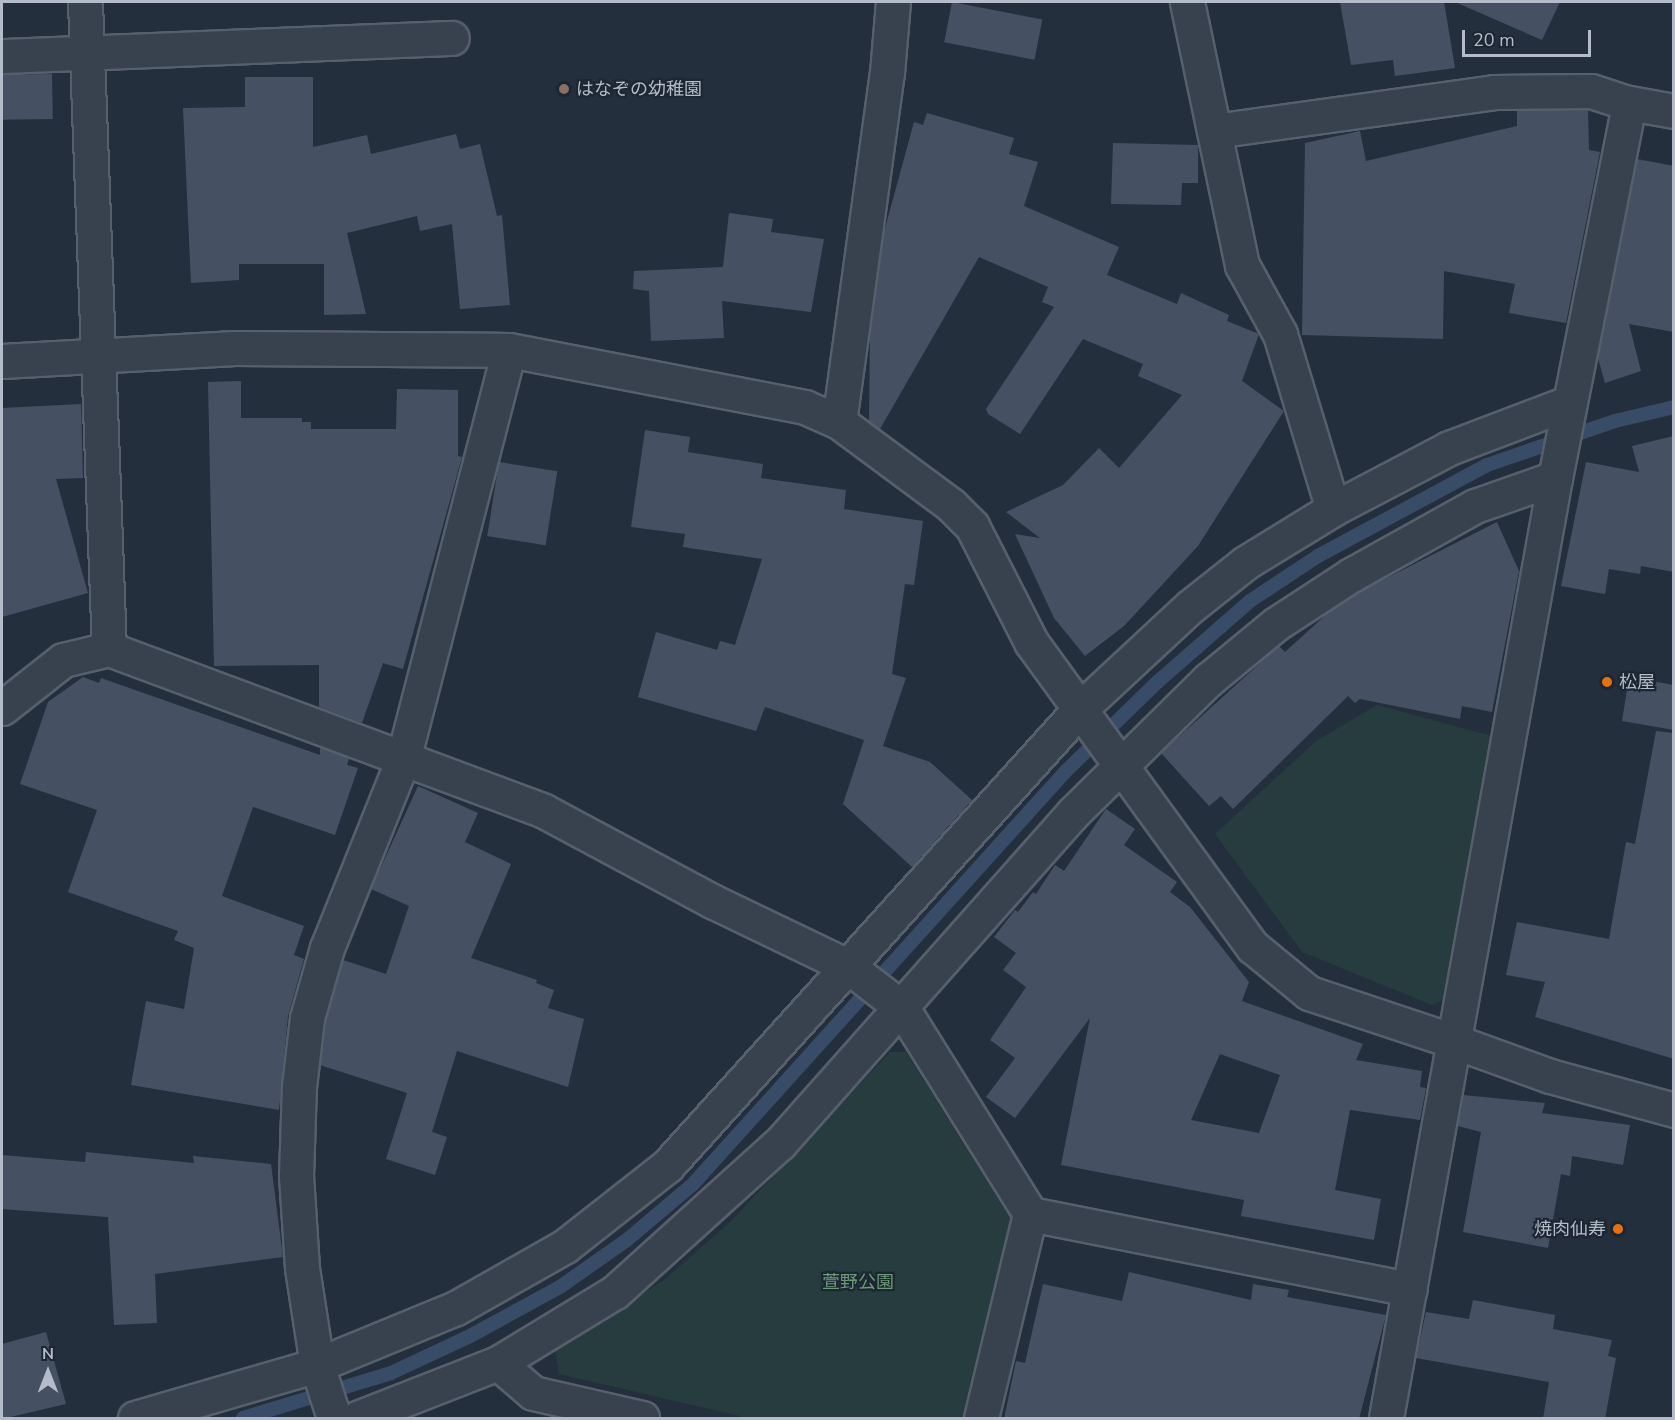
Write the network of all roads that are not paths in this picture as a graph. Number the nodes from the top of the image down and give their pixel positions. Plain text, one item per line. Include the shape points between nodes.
1 (85, 2) edge
2 (893, 2) edge
3 (1187, 2) edge
4 (452, 38) dead end
5 (87, 52) junction
6 (2, 56) edge
7 (1629, 103) junction
8 (1674, 111) edge
9 (1214, 131) junction
10 (509, 350) junction
11 (101, 357) junction
12 (2, 361) edge
13 (1568, 410) junction
14 (839, 422) junction
15 (1557, 467) junction
16 (1333, 509) junction
17 (109, 649) junction
18 (2, 708) edge
19 (1085, 716) junction
20 (404, 756) junction
21 (1118, 757) junction
22 (854, 971) junction
23 (897, 1004) junction
24 (1456, 1042) junction
25 (1674, 1110) edge
26 (1030, 1214) junction
27 (1410, 1289) junction
28 (498, 1363) junction
29 (333, 1399) edge
30 (135, 1419) edge
31 (642, 1419) edge
32 (981, 1419) edge
33 (1386, 1419) edge

1 - 5 street
2 - 14 street via 887,73
3 - 9 street
4 - 5 street
5 - 6 street
5 - 11 street
7 - 8 street
7 - 9 street via 1591,91 1494,92
7 - 13 street
9 - 16 street via 1242,265 1280,334
10 - 11 street via 235,348
10 - 14 street via 805,407
10 - 20 street
11 - 12 street
11 - 17 street
13 - 15 street
13 - 16 street via 1449,448
14 - 19 street via 951,505 972,526 1031,642
15 - 21 street via 1474,506 1304,606 1208,680
15 - 24 street
16 - 19 street via 1245,563 1200,599
17 - 18 street via 63,660
17 - 20 street
19 - 21 street
19 - 22 street
20 - 22 street via 544,812
20 - 29 street via 327,948 308,1018 299,1087 296,1176 302,1268
21 - 23 street
21 - 24 street via 1253,947 1282,975 1309,993
22 - 23 street
22 - 29 street via 667,1166 565,1246 456,1308
23 - 26 street
23 - 28 street via 780,1143 710,1210 615,1292
24 - 25 street via 1550,1076
24 - 27 street
26 - 27 street
26 - 32 street
27 - 33 street
28 - 29 street
28 - 31 street via 533,1393
29 - 30 street

